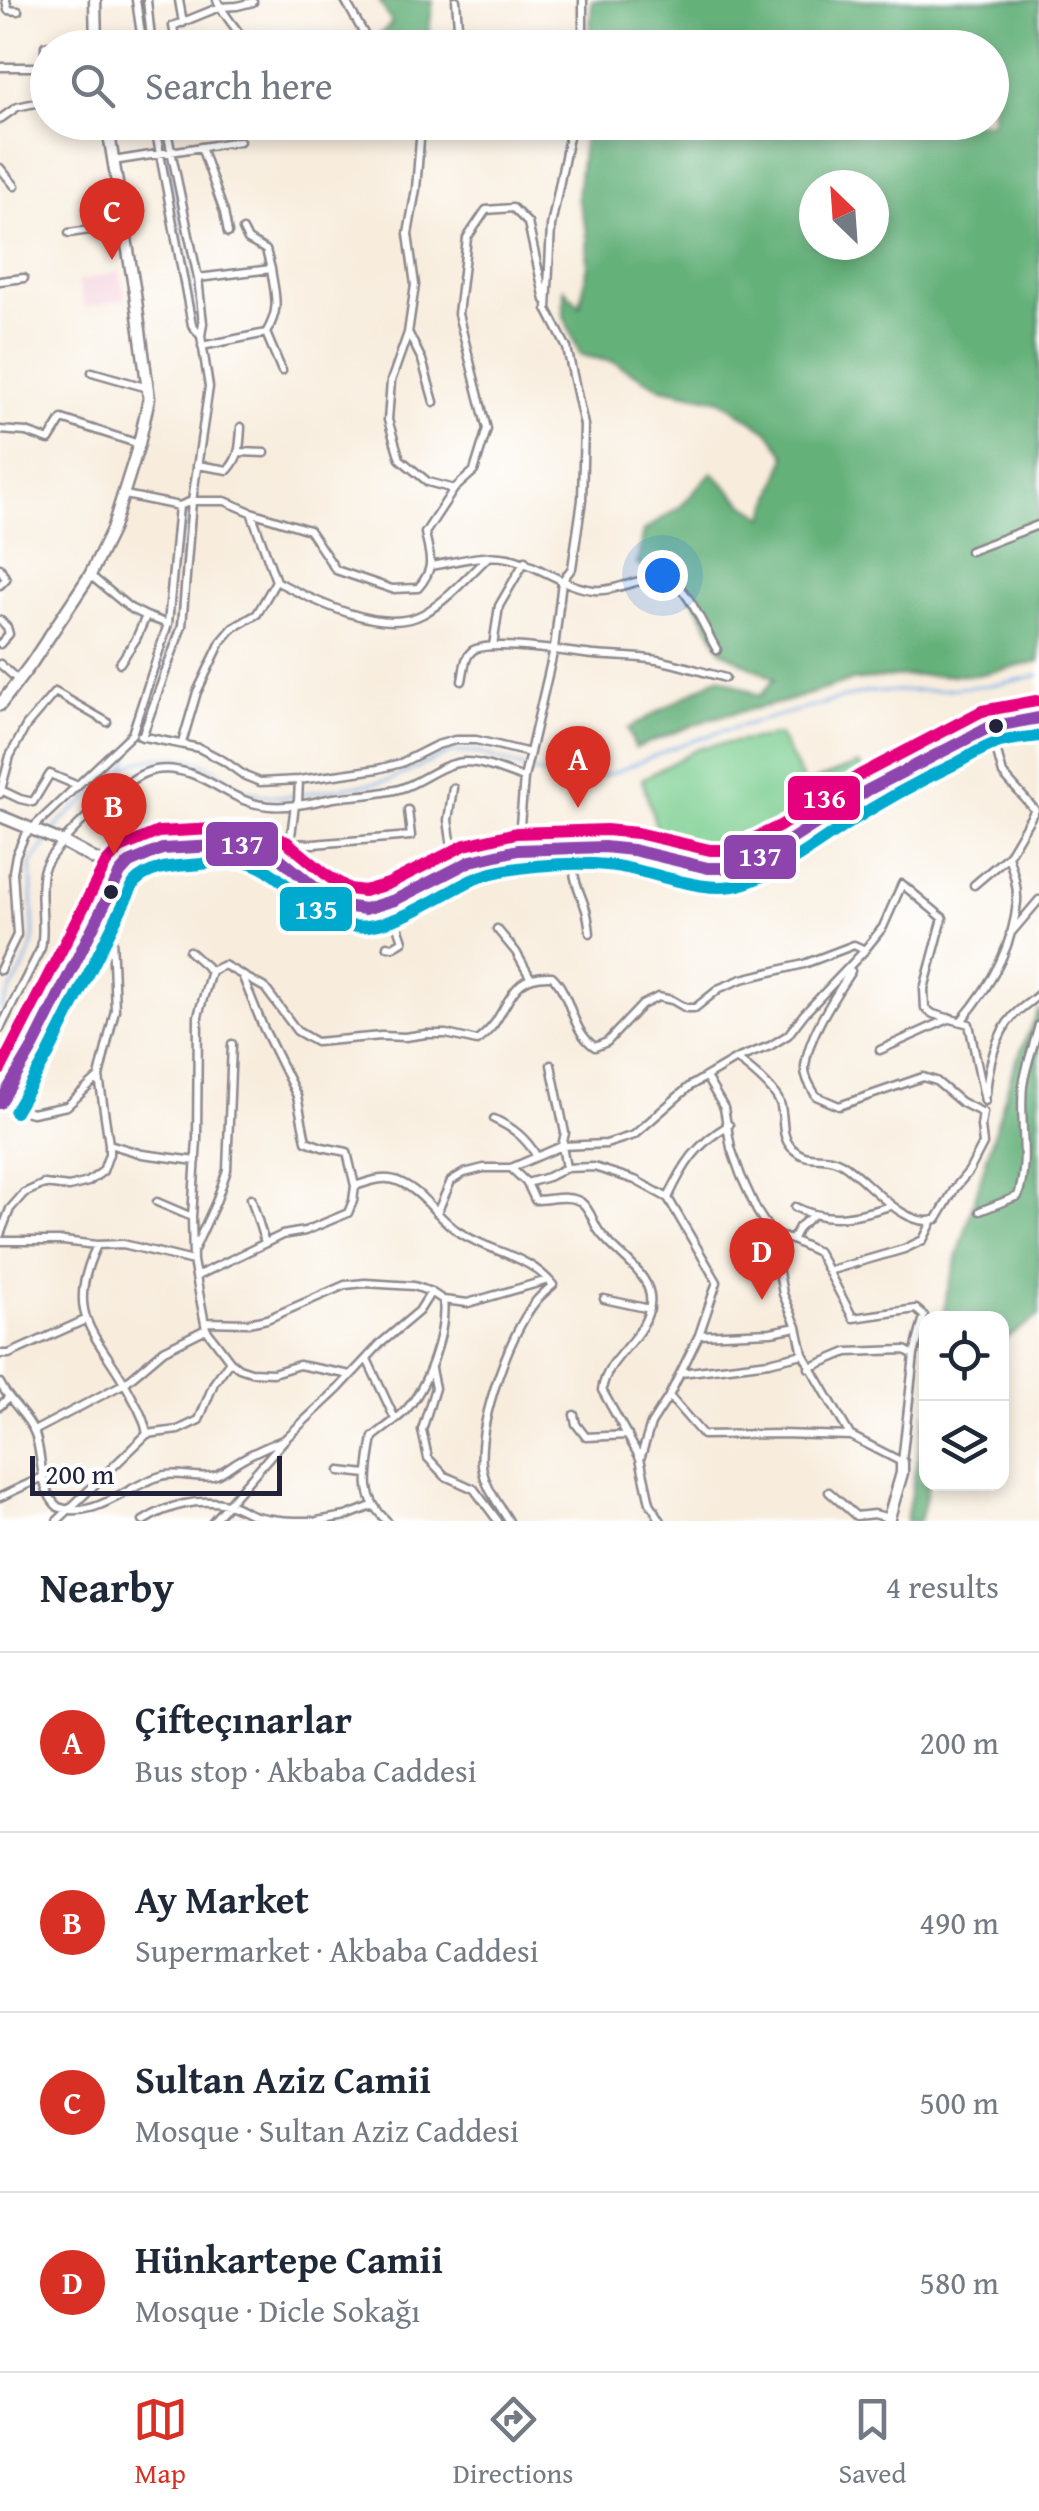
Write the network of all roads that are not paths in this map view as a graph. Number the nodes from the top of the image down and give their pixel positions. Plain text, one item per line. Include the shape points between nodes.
1 (6, 0) edge
2 (95, 0) edge
3 (136, 0) edge
4 (147, 0) edge
5 (179, 0) edge
6 (345, 0) edge
7 (456, 0) edge
8 (584, 0) edge
9 (253, 2) edge
10 (218, 3) edge
11 (18, 11) dead end
12 (183, 22) junction
13 (95, 30) edge
14 (140, 30) edge
15 (150, 30) edge
16 (174, 30) edge
17 (237, 30) edge
18 (362, 30) edge
19 (458, 30) edge
20 (583, 30) edge
21 (0, 67) edge
22 (30, 68) edge
23 (30, 105) edge
24 (0, 119) edge
25 (110, 140) edge
26 (157, 140) edge
27 (169, 140) edge
28 (240, 140) dead end
29 (420, 140) edge
30 (568, 140) edge
31 (200, 147) junction
32 (172, 152) junction
33 (160, 155) junction
34 (113, 161) junction
35 (0, 168) edge
36 (14, 186) dead end
37 (124, 225) junction
38 (243, 230) dead end
39 (69, 233) dead end
40 (228, 233) dead end
41 (270, 269) junction
42 (24, 278) dead end
43 (198, 278) junction
44 (0, 281) edge
45 (547, 309) junction
46 (266, 332) junction
47 (408, 333) junction
48 (201, 336) junction
49 (202, 346) junction
50 (282, 371) dead end
51 (92, 372) dead end
52 (148, 388) junction
53 (434, 402) dead end
54 (241, 427) dead end
55 (0, 430) edge
56 (139, 444) junction
57 (240, 452) junction
58 (265, 453) dead end
59 (198, 465) junction
60 (454, 488) junction
61 (124, 495) junction
62 (192, 501) junction
63 (180, 506) junction
64 (252, 512) junction
65 (1039, 527) edge
66 (970, 551) dead end
67 (488, 557) junction
68 (524, 562) junction
69 (432, 566) junction
70 (0, 568) edge
71 (90, 575) junction
72 (276, 581) junction
73 (562, 581) junction
74 (0, 585) edge
75 (146, 616) junction
76 (0, 620) edge
77 (168, 624) junction
78 (0, 644) edge
79 (493, 646) junction
80 (554, 649) junction
81 (717, 650) dead end
82 (120, 663) dead end
83 (0, 664) edge
84 (724, 678) dead end
85 (18, 680) junction
86 (462, 681) dead end
87 (0, 704) edge
88 (1039, 718) edge
89 (107, 722) dead end
90 (990, 728) junction
91 (132, 734) junction
92 (142, 737) junction
93 (182, 743) junction
94 (530, 754) junction
95 (524, 775) junction
96 (299, 782) junction
97 (78, 786) junction
98 (453, 788) dead end
99 (1, 792) edge
100 (297, 804) junction
101 (408, 810) dead end
102 (0, 816) edge
103 (34, 831) junction
104 (61, 841) junction
105 (290, 843) junction
106 (580, 846) junction
107 (518, 850) junction
108 (276, 856) junction
109 (1008, 856) junction
110 (0, 866) edge
111 (455, 868) junction
112 (13, 872) junction
113 (120, 873) junction
114 (974, 885) dead end
115 (390, 902) junction
116 (1037, 906) edge
117 (94, 924) junction
118 (497, 929) dead end
119 (590, 933) dead end
120 (1010, 934) junction
121 (387, 946) dead end
122 (865, 950) junction
123 (189, 952) dead end
124 (0, 970) edge
125 (211, 971) junction
126 (242, 974) junction
127 (530, 976) junction
128 (1039, 994) edge
129 (951, 1018) junction
130 (961, 1021) junction
131 (1039, 1024) edge
132 (0, 1029) edge
133 (232, 1044) dead end
134 (880, 1050) dead end
135 (736, 1059) junction
136 (551, 1065) dead end
137 (99, 1077) junction
138 (706, 1077) junction
139 (985, 1101) junction
140 (0, 1104) edge
141 (983, 1112) junction
142 (494, 1119) dead end
143 (729, 1125) junction
144 (109, 1144) junction
145 (562, 1146) junction
146 (536, 1155) junction
147 (196, 1161) junction
148 (511, 1168) junction
149 (566, 1168) junction
150 (528, 1183) junction
151 (355, 1186) junction
152 (251, 1198) dead end
153 (668, 1198) junction
154 (157, 1202) dead end
155 (892, 1205) junction
156 (796, 1207) dead end
157 (980, 1211) dead end
158 (437, 1212) junction
159 (812, 1216) junction
160 (192, 1217) junction
161 (932, 1222) junction
162 (772, 1234) junction
163 (0, 1238) edge
164 (792, 1240) junction
165 (265, 1243) junction
166 (97, 1245) junction
167 (192, 1257) junction
168 (828, 1271) junction
169 (197, 1276) junction
170 (551, 1283) junction
171 (431, 1292) junction
172 (604, 1299) dead end
173 (443, 1300) junction
174 (650, 1309) junction
175 (85, 1320) junction
176 (206, 1326) junction
177 (797, 1327) junction
178 (699, 1335) junction
179 (0, 1354) edge
180 (802, 1354) junction
181 (914, 1355) junction
182 (367, 1359) junction
183 (230, 1361) junction
184 (430, 1368) junction
185 (809, 1368) junction
186 (681, 1373) junction
187 (351, 1375) junction
188 (0, 1383) edge
189 (125, 1383) junction
190 (670, 1396) junction
191 (8, 1398) junction
192 (0, 1406) edge
193 (574, 1414) dead end
194 (395, 1419) junction
195 (34, 1431) junction
196 (148, 1434) junction
197 (628, 1435) junction
198 (851, 1436) junction
199 (284, 1439) junction
200 (640, 1458) junction
201 (902, 1462) junction
202 (340, 1471) dead end
203 (367, 1474) junction
204 (44, 1476) junction
205 (829, 1492) dead end
206 (0, 1497) edge
207 (230, 1504) junction
208 (372, 1506) junction
209 (67, 1513) junction
210 (888, 1520) edge
211 (56, 1521) edge
212 (143, 1521) edge
213 (213, 1521) edge
214 (315, 1521) edge
215 (387, 1521) edge
216 (498, 1521) edge
217 (509, 1521) edge
218 (661, 1521) edge

1 - 11 street via 8,10
2 - 13 main road
3 - 14 street
4 - 15 street
5 - 12 street
6 - 18 street
7 - 19 street
8 - 20 street
9 - 10 street
10 - 12 street
10 - 17 street
12 - 16 street
21 - 22 street
23 - 24 street
25 - 34 main road
26 - 33 street
27 - 32 street
28 - 31 street
29 - 47 street via 408,234 415,285
30 - 45 street via 551,226
31 - 32 street
31 - 40 street
32 - 33 street
32 - 43 street
33 - 34 street
33 - 48 street via 192,326
34 - 37 main road
35 - 36 street
37 - 39 street
37 - 52 main road
38 - 41 street via 266,250
41 - 43 street
41 - 46 street via 277,305
42 - 44 street
43 - 48 street
45 - 60 street via 528,223 513,208 486,210 467,238 458,314 487,428 474,472
45 - 73 street via 567,348 584,425 577,536 572,568
46 - 49 street
46 - 50 street
47 - 53 street
47 - 60 street via 391,381 388,420 400,458 428,482
48 - 49 street
49 - 59 street via 209,387
51 - 52 street
52 - 56 main road
54 - 57 street
55 - 56 street via 49,440 62,419
56 - 61 main road
57 - 58 street
57 - 59 street via 228,470
59 - 62 street
60 - 69 street via 425,533
61 - 63 street
61 - 71 main road
62 - 63 street
62 - 64 street via 225,501
62 - 92 street via 182,626
63 - 77 street
64 - 69 street via 309,530 336,570 392,589 418,588
64 - 72 street
65 - 66 street
67 - 68 street
67 - 69 street
67 - 72 street via 422,615 400,622 318,604
68 - 73 street
68 - 79 street via 498,606
70 - 74 street via 6,579
71 - 75 street
71 - 85 main road
72 - 93 street via 257,614 221,642
73 - 80 street
73 - 81 street via 596,591 640,580 679,586
75 - 77 street
75 - 82 street
76 - 78 street via 9,634
77 - 91 street
79 - 80 street
79 - 86 street via 471,651
80 - 84 street via 655,660
80 - 94 street
83 - 85 street
85 - 87 main road
88 - 90 main road
89 - 99 street via 55,692 26,726
90 - 106 main road via 733,868
90 - 109 street via 1003,774 1035,810
91 - 92 street
91 - 97 street
92 - 93 street
93 - 96 street via 260,782
94 - 95 street
94 - 96 street via 456,740 391,766
95 - 100 street via 459,763 392,790
95 - 107 street
96 - 100 street
97 - 99 street via 50,774 34,802
97 - 103 street
98 - 111 street via 448,820
100 - 104 street via 246,802 201,777 161,768 129,780
100 - 105 street
101 - 105 street via 411,836
102 - 103 main road
103 - 104 main road
103 - 112 street via 16,855
104 - 113 main road
104 - 132 street via 42,875 42,948
105 - 108 street
106 - 107 main road
106 - 119 street via 573,874
107 - 111 main road
108 - 113 main road via 251,844 184,846 162,849
108 - 115 main road via 343,906
109 - 114 street
109 - 120 street via 1017,900
110 - 112 street
111 - 115 main road
112 - 124 street via 17,935
113 - 117 main road
115 - 121 street via 403,941
116 - 120 street
117 - 137 street via 112,936 115,1010
117 - 140 main road
118 - 127 street
120 - 130 street via 999,966
122 - 127 street via 854,945 742,980 695,1008 658,997 595,1047 576,1024 560,983
122 - 129 street via 902,884 915,893 943,918 925,1008
122 - 135 street via 788,1035
122 - 141 street via 812,1045 805,1066 816,1096 838,1106 923,1076
123 - 125 street
125 - 126 street via 224,965
125 - 147 street via 198,1016
126 - 127 street via 265,988 297,1031 316,1042 426,1034 477,1041
126 - 151 street via 297,1096 306,1140 347,1152
128 - 139 street via 1005,1026
129 - 130 street
129 - 134 street
130 - 139 street via 969,1024
131 - 157 street via 1024,1085 1018,1196
133 - 167 street via 226,1170
135 - 138 street
135 - 155 street via 780,1101 788,1144 806,1158 839,1161
136 - 145 street
137 - 140 street via 67,1106 32,1113
137 - 144 street
138 - 143 street
138 - 145 street via 634,1135
139 - 141 street
141 - 161 street via 983,1144
142 - 146 street via 515,1129
143 - 153 street via 710,1135 683,1166
143 - 162 street via 741,1176
144 - 147 street
144 - 163 street via 104,1171 88,1182 44,1184 24,1193
145 - 146 street
145 - 149 street
146 - 148 street
147 - 160 street
148 - 150 street
148 - 158 street via 464,1173 450,1182
149 - 150 street
149 - 153 street via 594,1167
150 - 174 street via 535,1200 583,1204 641,1276
151 - 158 street via 397,1180
151 - 165 street via 348,1213
152 - 165 street
153 - 178 street via 716,1282
154 - 160 street
155 - 159 street via 862,1215
155 - 161 street
156 - 159 street
158 - 170 street
159 - 164 street
160 - 167 street
161 - 168 street via 923,1240 904,1249
162 - 164 street
162 - 177 street via 782,1294
163 - 166 street
164 - 168 street via 818,1252
165 - 169 street
166 - 167 street
166 - 175 street via 82,1282
167 - 169 street
168 - 181 street via 853,1318 916,1309 924,1316
169 - 176 street
170 - 173 street via 468,1303
170 - 217 street via 510,1345 484,1432 486,1484
171 - 173 street
171 - 176 street via 345,1286 268,1320
171 - 182 street
172 - 174 street
173 - 184 street
174 - 197 street via 602,1390
175 - 179 street
175 - 189 street
176 - 183 street
176 - 189 street
177 - 178 street
177 - 180 street
178 - 186 street
180 - 185 street
180 - 186 street
181 - 185 street via 847,1352
181 - 201 street
182 - 187 street
182 - 194 street
183 - 187 street via 251,1372 299,1365
183 - 196 street via 200,1420
184 - 194 street
184 - 216 street via 435,1388 422,1430 428,1458 445,1476 474,1489
185 - 198 street
186 - 190 street
187 - 199 street
188 - 191 street
189 - 195 street
189 - 196 street
190 - 198 street via 703,1435
190 - 200 street
191 - 192 street
191 - 195 street
193 - 197 street via 586,1436
194 - 203 street via 373,1437
195 - 204 street
196 - 209 street
197 - 200 street
198 - 201 street
199 - 207 street
199 - 209 street via 214,1476 162,1476 100,1513
200 - 218 street
201 - 210 main road
202 - 203 street
203 - 208 street
204 - 206 street
204 - 209 street via 53,1504
205 - 210 street via 856,1516
207 - 212 street via 167,1507
207 - 213 street
207 - 214 street via 253,1515
208 - 214 street
208 - 215 street
209 - 211 street

